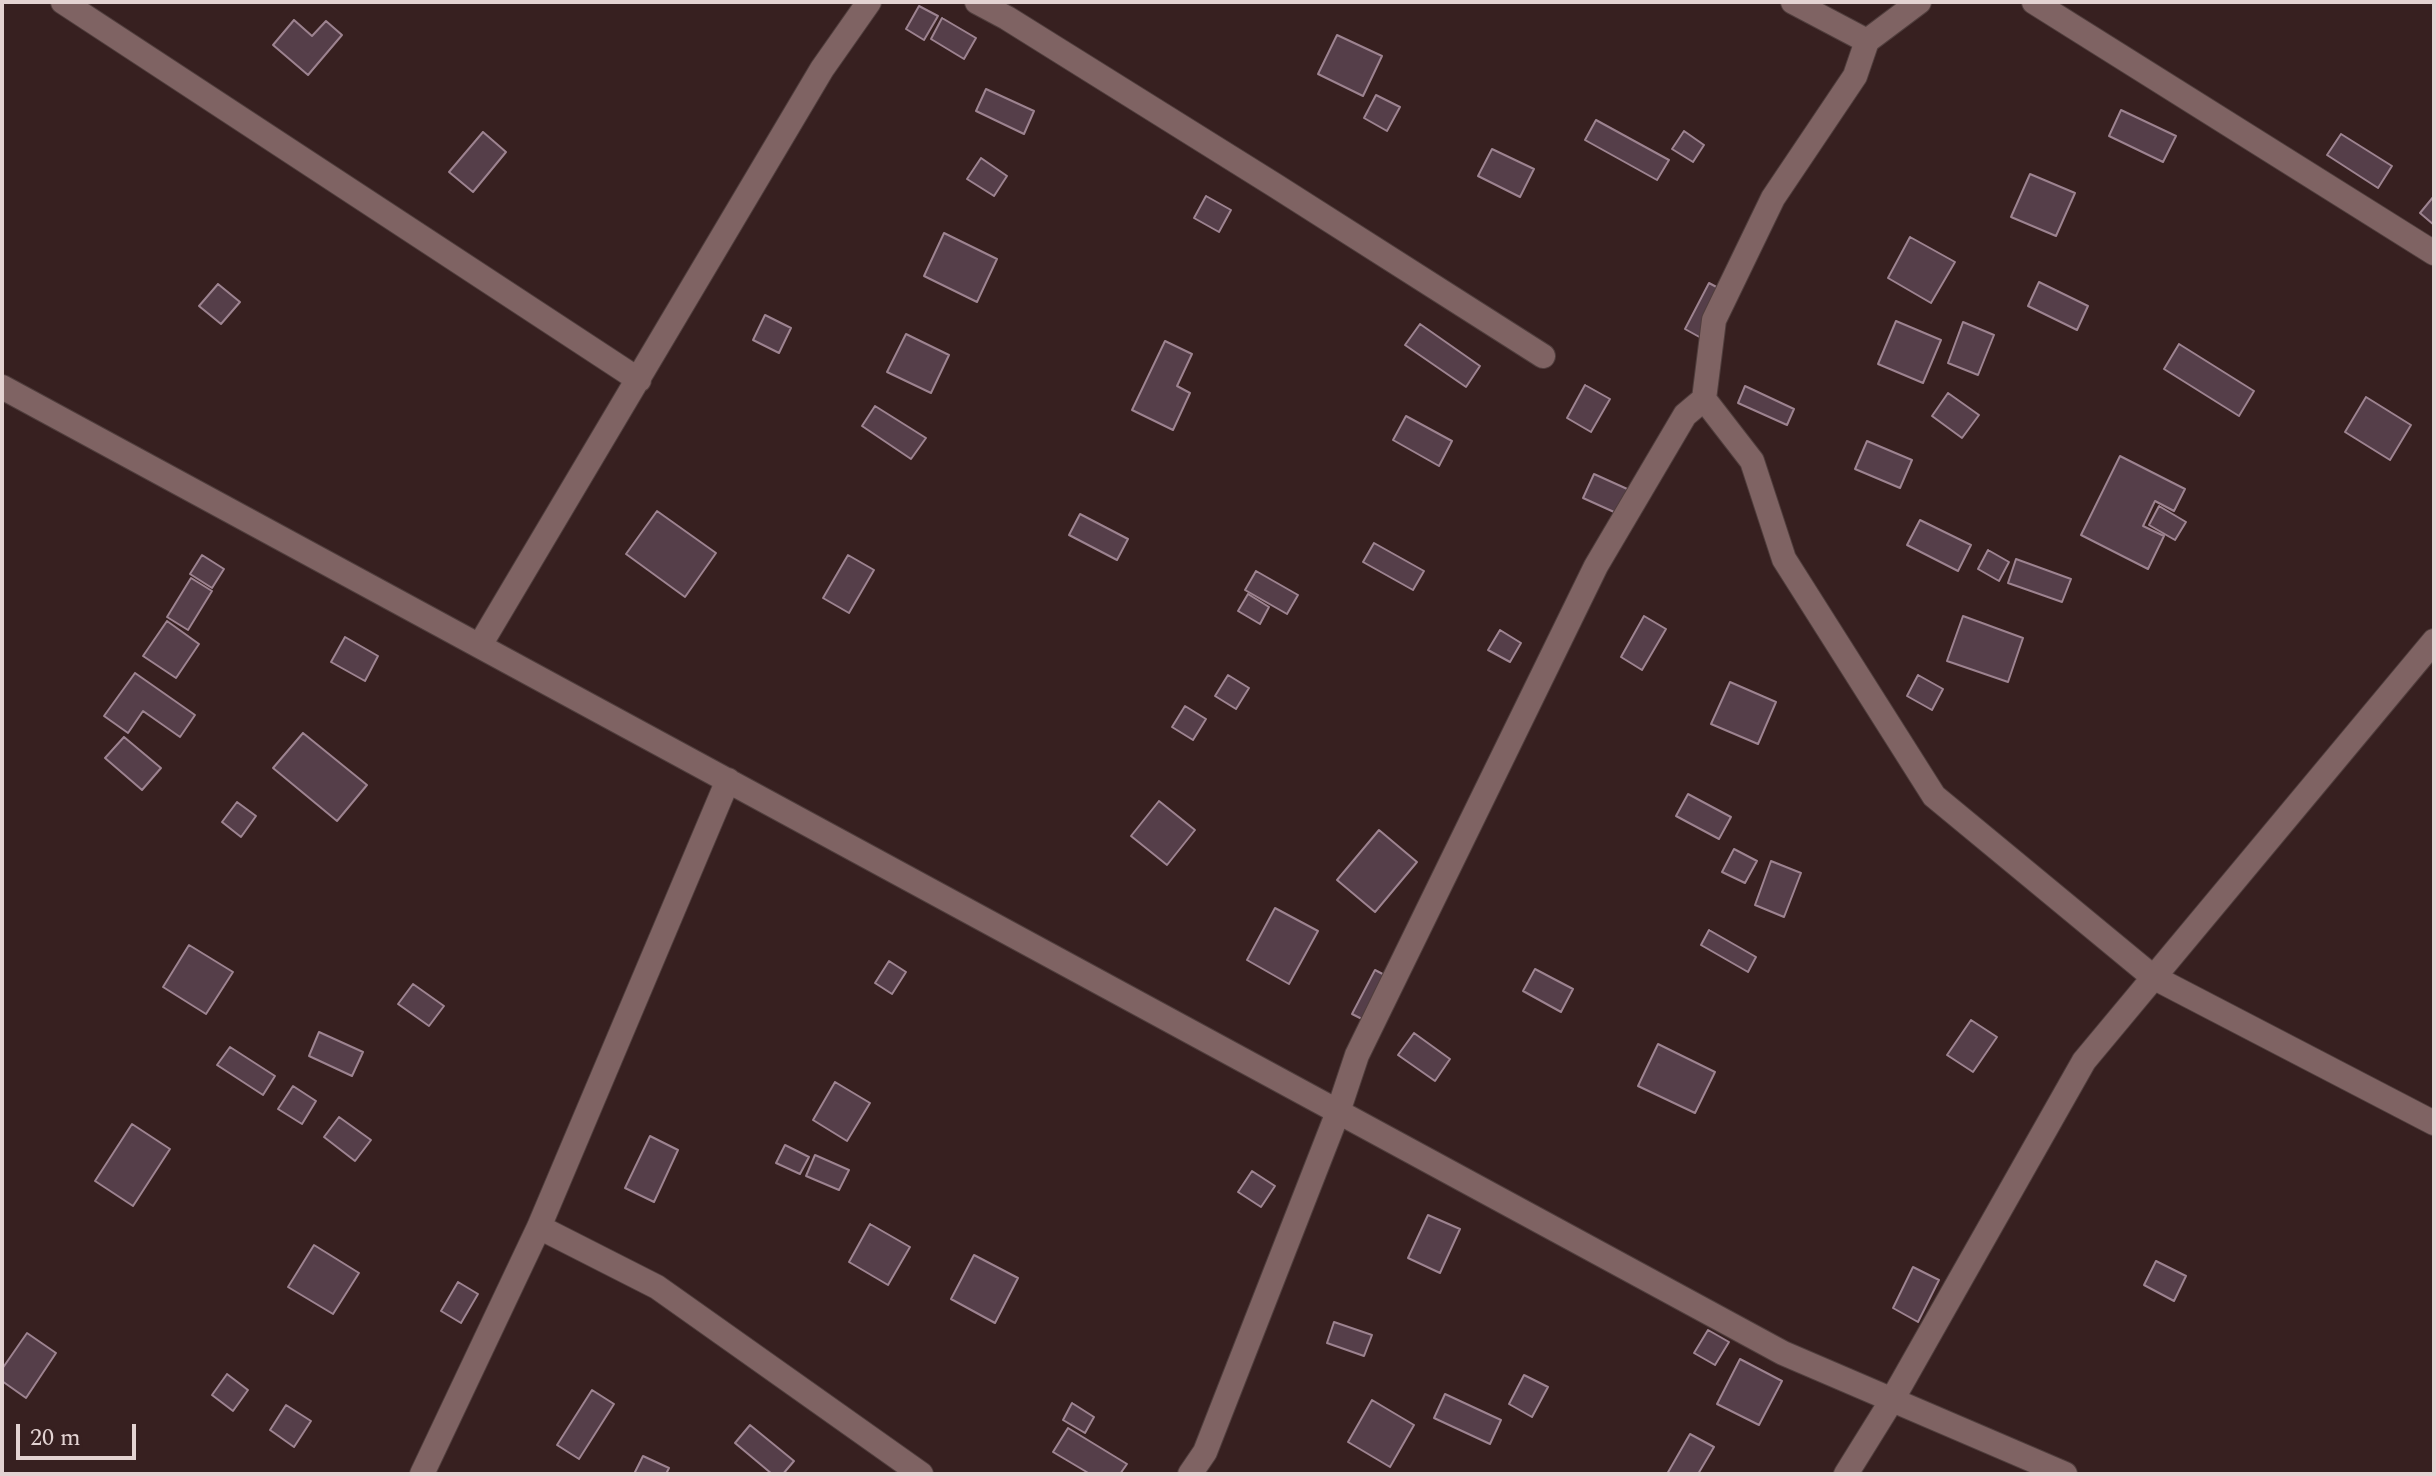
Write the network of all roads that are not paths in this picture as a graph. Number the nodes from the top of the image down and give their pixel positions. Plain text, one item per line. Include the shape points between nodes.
1 (63, 2) edge
2 (869, 2) edge
3 (977, 2) edge
4 (1793, 2) edge
5 (1919, 2) edge
6 (2034, 2) edge
7 (1867, 41) junction
8 (2434, 253) edge
9 (1543, 356) dead end
10 (639, 380) junction
11 (2, 387) edge
12 (1704, 399) junction
13 (2434, 641) edge
14 (480, 645) junction
15 (728, 780) junction
16 (2153, 977) junction
17 (1338, 1112) junction
18 (2434, 1123) edge
19 (539, 1227) junction
20 (1892, 1400) junction
21 (422, 1474) edge
22 (921, 1474) edge
23 (1190, 1474) edge
24 (1846, 1474) edge
25 (2065, 1474) edge

1 - 10 street
2 - 10 street via 822,69
3 - 9 street
4 - 7 street
5 - 7 street
6 - 8 street
7 - 12 street via 1855,76 1773,198 1714,320
10 - 14 street
11 - 14 street
12 - 16 street via 1752,461 1784,559 1934,796
12 - 17 street via 1685,415 1596,566 1357,1055
13 - 16 street
14 - 15 street
15 - 17 street
15 - 19 street
16 - 18 street
16 - 20 street via 2084,1061
17 - 20 street via 1783,1353
17 - 23 street via 1205,1452
19 - 21 street
19 - 22 street via 657,1287
20 - 24 street
20 - 25 street

